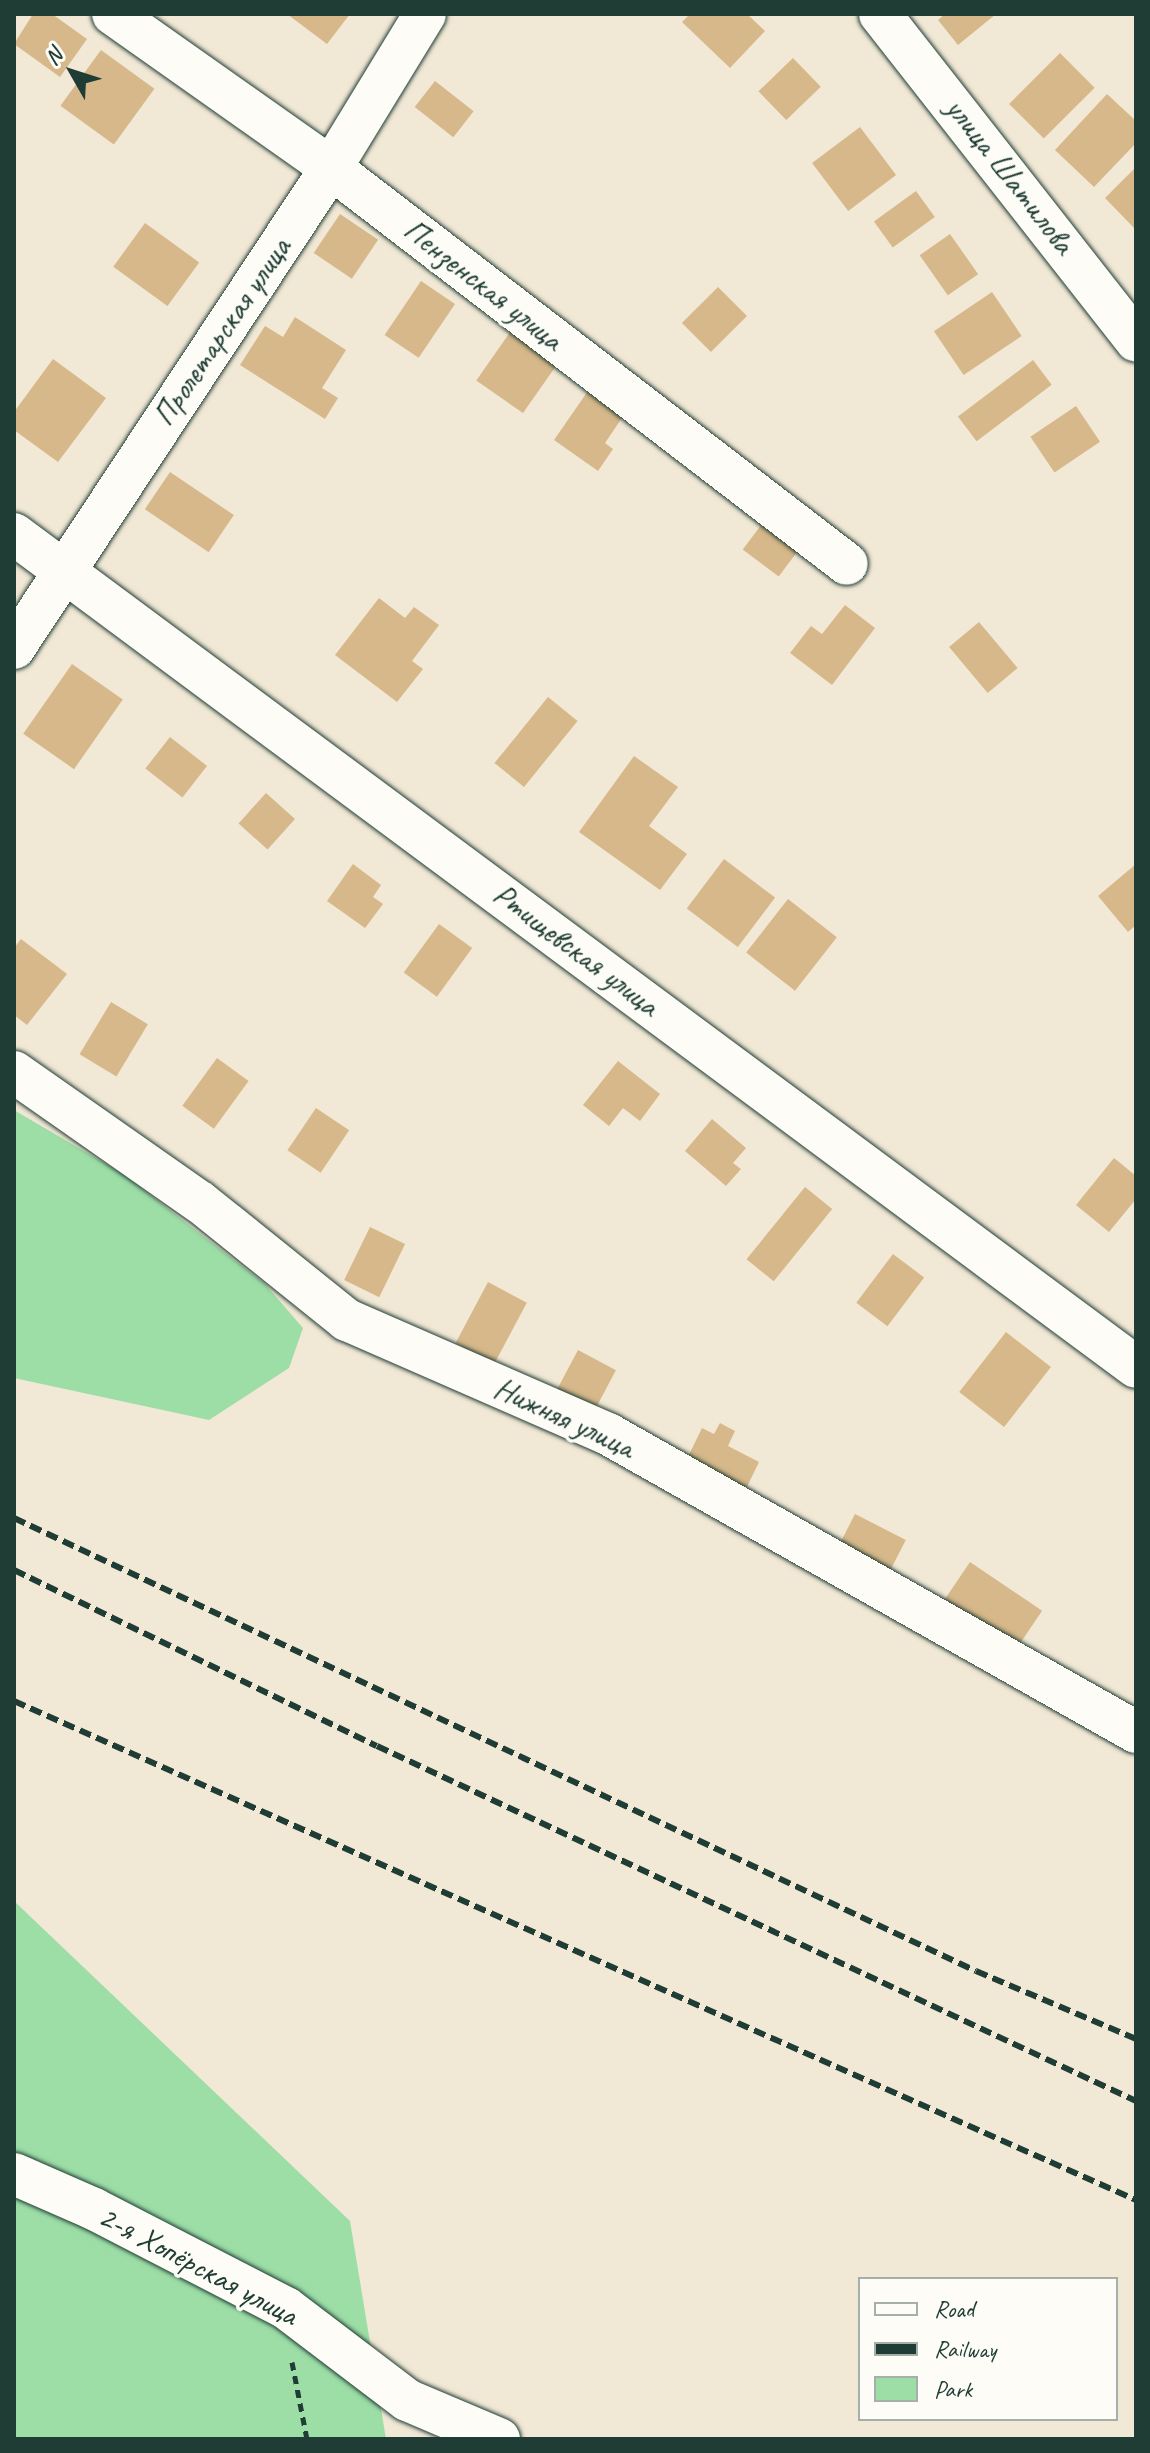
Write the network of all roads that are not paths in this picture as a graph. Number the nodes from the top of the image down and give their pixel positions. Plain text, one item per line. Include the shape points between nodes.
1 (113, 14) edge
2 (425, 14) edge
3 (880, 14) edge
4 (331, 168) junction
5 (1136, 340) edge
6 (14, 534) edge
7 (847, 564) dead end
8 (64, 568) junction
9 (14, 648) edge
10 (14, 1072) edge
11 (1136, 1367) edge
12 (1136, 1732) edge
13 (14, 2174) edge
14 (499, 2439) edge

1 - 4 street, Пензенская улица
2 - 4 street, Пролетарская улица
3 - 5 street, улица Шатилова
4 - 7 street, Пензенская улица
4 - 8 street, Пролетарская улица
6 - 8 street, Ртищевская улица
8 - 9 street, Пролетарская улица
8 - 11 street, Ртищевская улица
10 - 12 street, Нижняя улица via 200,1202 347,1320 608,1434
13 - 14 street, 2-я Хопёрская улица via 286,2308 407,2400

